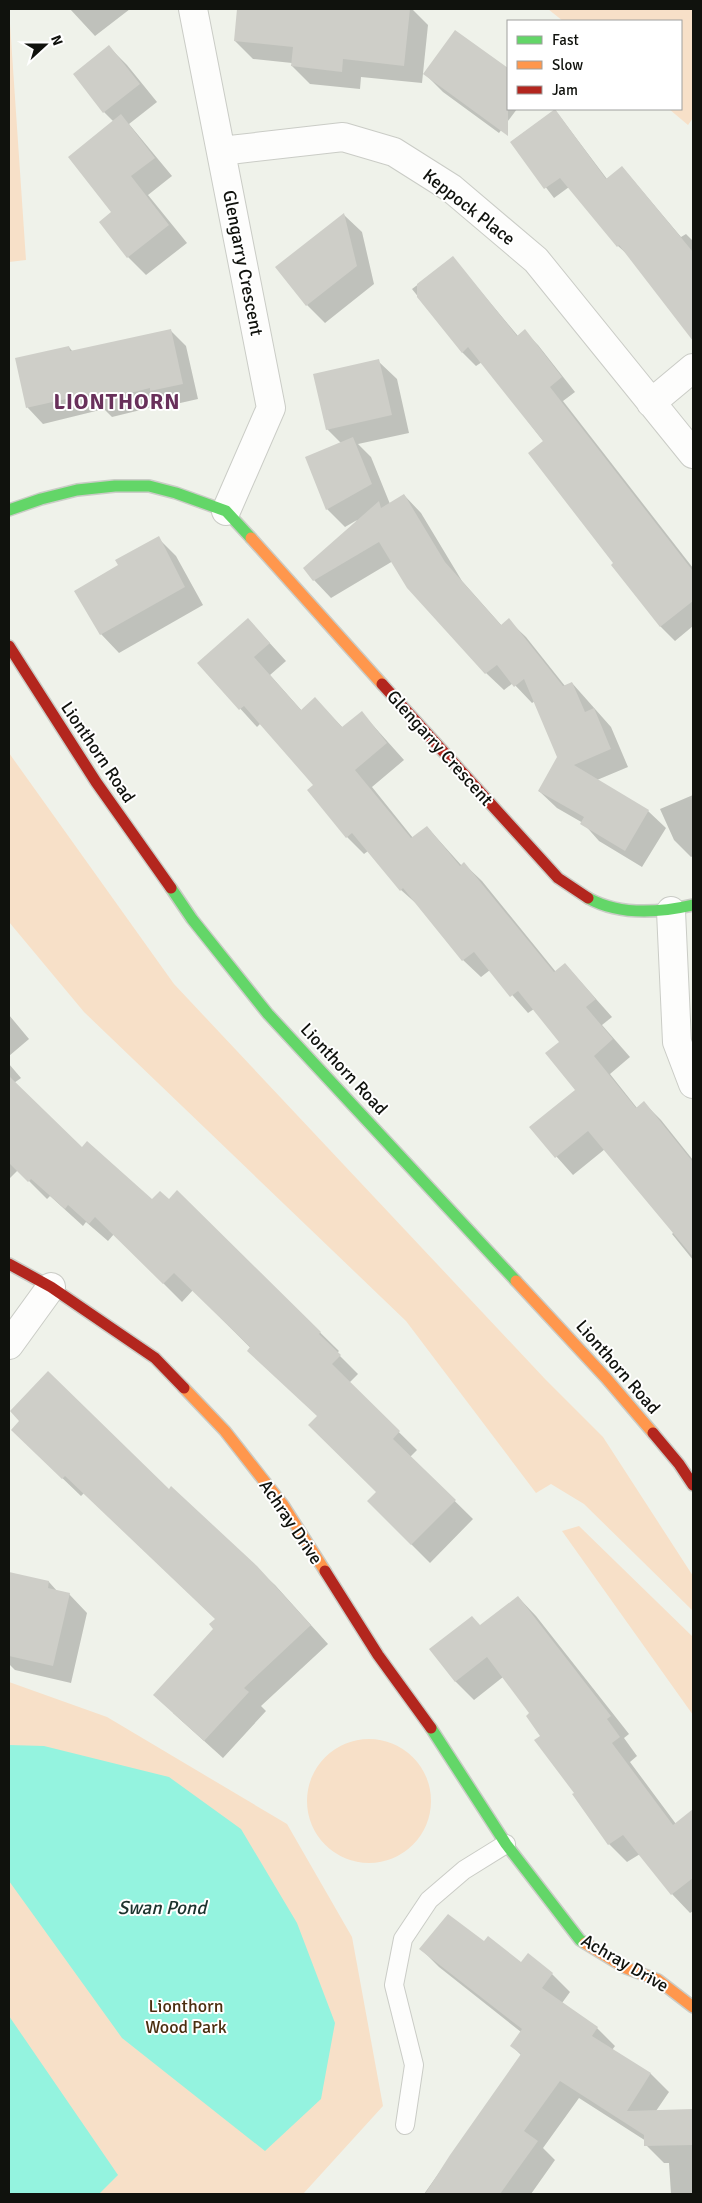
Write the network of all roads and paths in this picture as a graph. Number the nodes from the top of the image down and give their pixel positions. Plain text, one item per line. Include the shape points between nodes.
1 (192, 9) edge
2 (221, 151) junction
3 (693, 368) edge
4 (651, 402) junction
5 (693, 454) edge
6 (9, 510) edge
7 (226, 510) junction
8 (9, 646) edge
9 (682, 908) edge
10 (693, 1084) edge
11 (9, 1264) edge
12 (51, 1287) junction
13 (9, 1345) edge
14 (693, 1485) edge
15 (506, 1844) junction
16 (693, 2007) edge
17 (405, 2125) dead end

1 - 2 street, Glengarry Crescent
2 - 4 street, Keppock Place via 342,137 394,152 451,188 536,260
2 - 7 street, Glengarry Crescent via 271,408
3 - 4 street
4 - 5 street, Keppock Place
6 - 7 street via 59,494 108,486 150,486
7 - 9 street, Glengarry Crescent via 558,878 605,906 640,910
8 - 14 street, Lionthorn Road via 96,782 186,911 268,1014 606,1378
9 - 10 street via 677,1042
11 - 12 street, Achray Drive
12 - 13 street
12 - 15 street, Achray Drive via 155,1358 225,1431 283,1505 378,1655 440,1740
15 - 16 street, Achray Drive via 580,1940 626,1968 658,1980
15 - 17 lane via 464,1870 429,1900 403,1939 394,1985 414,2066

